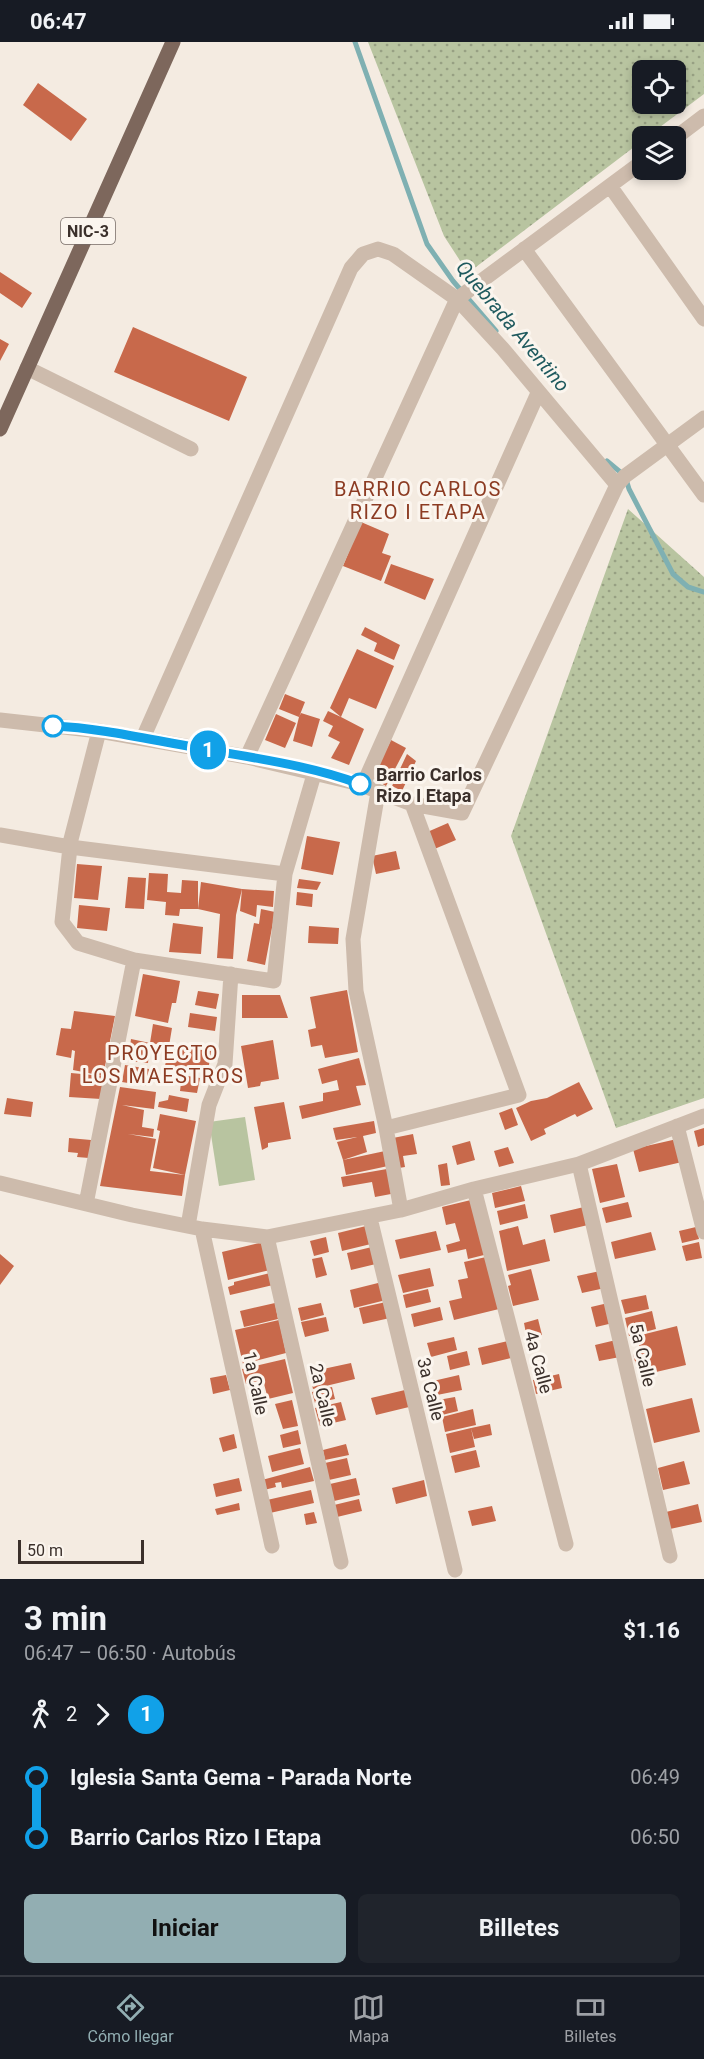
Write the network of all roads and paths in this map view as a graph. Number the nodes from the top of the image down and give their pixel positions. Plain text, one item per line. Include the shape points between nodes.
1 (173, 42) edge
2 (704, 116) edge
3 (686, 130) edge
4 (632, 170) edge
5 (610, 186) junction
6 (524, 249) junction
7 (457, 299) junction
8 (704, 319) edge
9 (27, 368) junction
10 (538, 393) junction
11 (704, 418) edge
12 (0, 429) edge
13 (668, 445) junction
14 (191, 449) dead end
15 (617, 484) junction
16 (704, 495) edge
17 (0, 720) edge
18 (99, 730) junction
19 (143, 738) junction
20 (247, 757) junction
21 (315, 771) junction
22 (363, 785) junction
23 (378, 792) junction
24 (412, 804) junction
25 (0, 835) edge
26 (69, 847) junction
27 (285, 874) junction
28 (135, 960) junction
29 (231, 974) junction
30 (704, 1116) edge
31 (677, 1126) junction
32 (386, 1128) junction
33 (579, 1164) junction
34 (0, 1184) edge
35 (474, 1189) junction
36 (86, 1204) junction
37 (401, 1210) junction
38 (370, 1218) junction
39 (195, 1227) junction
40 (704, 1232) edge
41 (267, 1238) junction
42 (566, 1544) dead end
43 (272, 1546) dead end
44 (670, 1556) dead end
45 (341, 1562) dead end
46 (455, 1570) dead end

1 - 9 main road, NIC-3
2 - 3 street
4 - 5 street
5 - 6 street
5 - 8 street
6 - 7 street
6 - 13 street
7 - 10 street
7 - 19 street via 393,254 378,249 363,254 351,268
7 - 20 street
9 - 12 main road, NIC-3
9 - 14 street
10 - 15 street
10 - 22 street
11 - 13 street
13 - 15 street
13 - 16 street
15 - 24 street via 462,813
17 - 18 street
18 - 19 street
18 - 26 street
19 - 20 street
20 - 21 street
21 - 22 street
21 - 27 street
22 - 23 street
23 - 24 street
23 - 32 street via 353,939 356,991
24 - 32 street via 519,1095
25 - 26 street
26 - 27 street
26 - 28 street via 62,922 78,943
27 - 29 street via 274,981
28 - 29 street
28 - 36 street
29 - 39 street via 225,1064 209,1105
30 - 31 street
31 - 33 street
31 - 40 street
32 - 37 street
33 - 35 street
33 - 44 street, 5a Calle
34 - 36 street
35 - 37 street
35 - 42 street, 4a Calle
36 - 39 street
37 - 38 street
38 - 41 street
38 - 46 street, 3a Calle
39 - 41 street
39 - 43 street, 1a Calle
41 - 45 street, 2a Calle

